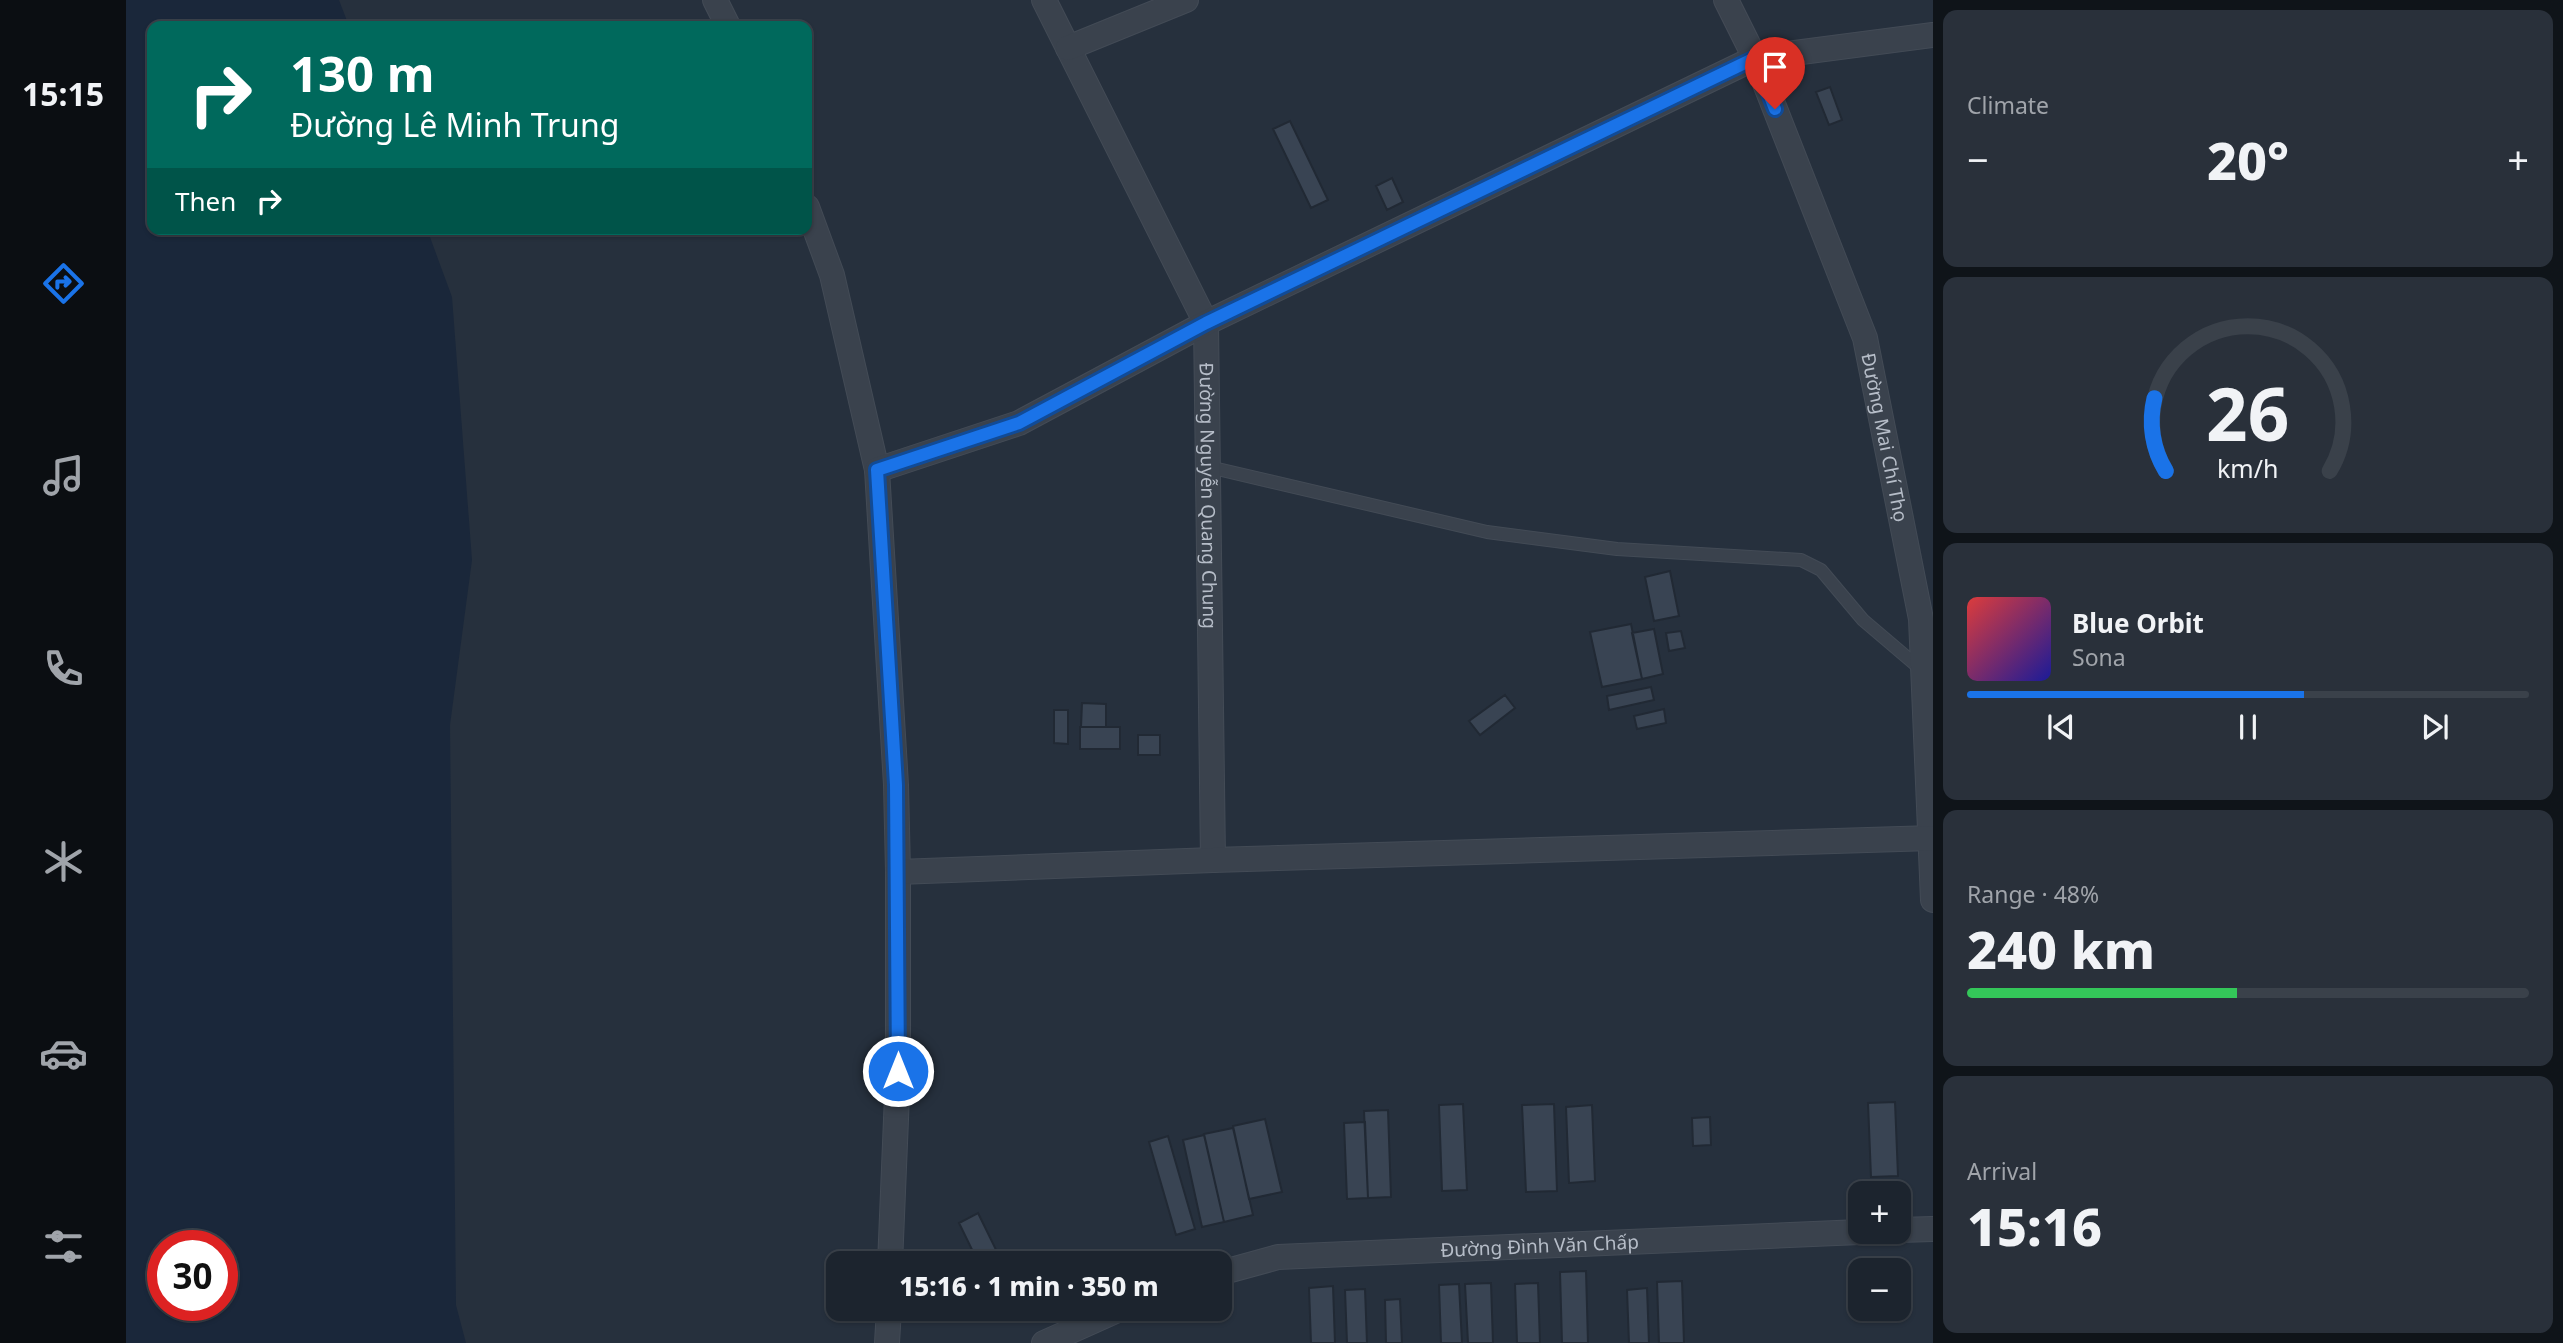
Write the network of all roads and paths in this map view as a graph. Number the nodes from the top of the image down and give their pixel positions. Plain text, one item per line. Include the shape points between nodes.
1 (715, 0) edge
2 (1044, 0) edge
3 (1186, 0) edge
4 (1726, 0) edge
5 (726, 21) edge
6 (1933, 35) edge
7 (1069, 48) junction
8 (1755, 58) junction
9 (812, 221) edge
10 (1206, 323) junction
11 (1209, 467) junction
12 (877, 470) junction
13 (1923, 671) junction
14 (1932, 838) edge
15 (1213, 860) junction
16 (898, 872) junction
17 (1933, 900) edge
18 (1933, 1229) edge
19 (1911, 1230) edge
20 (1848, 1233) edge
21 (891, 1251) edge
22 (1232, 1270) edge
23 (888, 1321) edge
24 (1093, 1321) edge
25 (887, 1343) edge
26 (1044, 1343) edge

1 - 5 street
2 - 7 street, Đường Nguyễn Quang Chung
3 - 7 street
4 - 8 street, Đường Mai Chí Thọ
6 - 8 street
7 - 10 street, Đường Nguyễn Quang Chung
8 - 10 street
8 - 13 street, Đường Mai Chí Thọ via 1865,338 1921,619
9 - 12 street via 832,275
10 - 11 street, Đường Nguyễn Quang Chung
10 - 12 street via 1019,423
11 - 13 lane via 1486,532 1617,549 1801,560 1821,570 1863,620
11 - 15 street, Đường Nguyễn Quang Chung
12 - 16 street
13 - 14 street, Đường Mai Chí Thọ
14 - 15 street
14 - 17 street, Đường Mai Chí Thọ
15 - 16 street
16 - 21 street via 898,1071
18 - 19 street
20 - 22 street, Đường Đình Văn Chấp via 1278,1257
23 - 25 street
24 - 26 street

